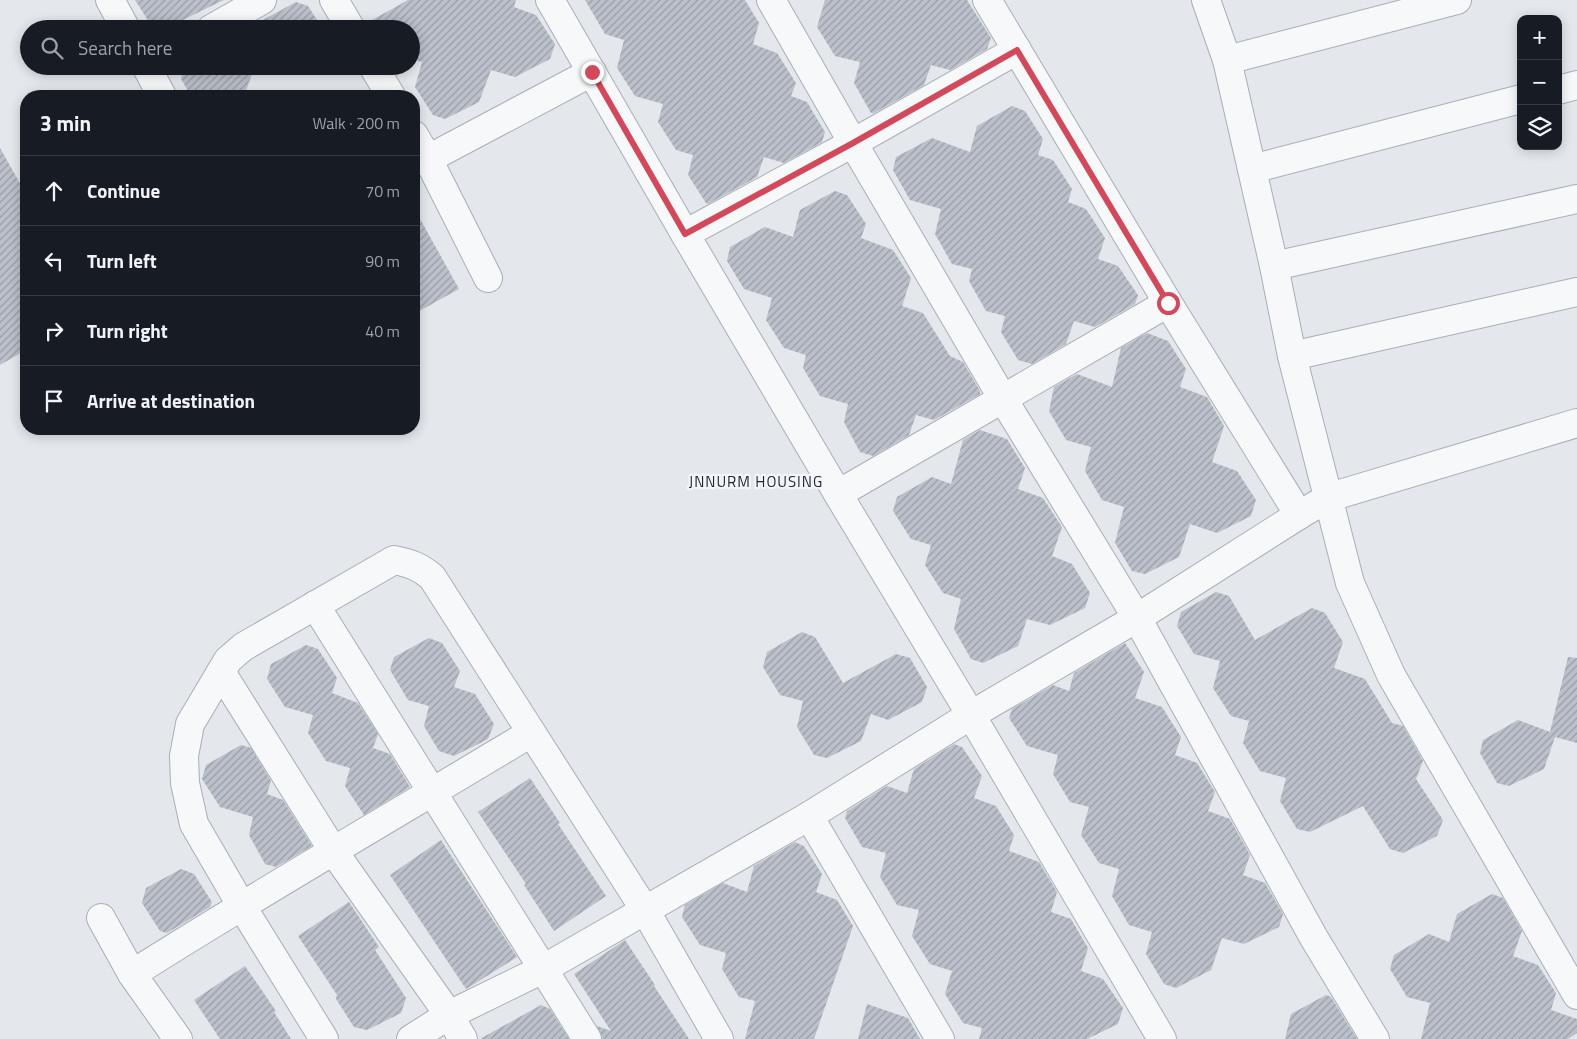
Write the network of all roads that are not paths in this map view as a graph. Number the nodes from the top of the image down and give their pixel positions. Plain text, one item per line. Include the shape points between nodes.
1 (110, 0) edge
2 (262, 0) edge
3 (334, 0) edge
4 (550, 0) edge
5 (771, 0) edge
6 (987, 0) edge
7 (1206, 0) edge
8 (1457, 0) edge
9 (121, 20) edge
10 (227, 20) edge
11 (346, 20) edge
12 (1017, 50) junction
13 (1227, 60) junction
14 (592, 72) junction
15 (151, 75) edge
16 (378, 75) edge
17 (1577, 85) edge
18 (1562, 89) edge
19 (159, 90) edge
20 (387, 90) edge
21 (1517, 100) edge
22 (853, 143) junction
23 (421, 158) edge
24 (1252, 169) junction
25 (1577, 199) edge
26 (685, 234) junction
27 (1274, 266) junction
28 (488, 278) dead end
29 (1577, 292) edge
30 (1168, 303) junction
31 (1292, 356) junction
32 (1003, 398) junction
33 (1577, 423) edge
34 (838, 494) junction
35 (1330, 497) junction
36 (1299, 515) junction
37 (316, 605) junction
38 (1137, 618) junction
39 (221, 672) junction
40 (971, 715) junction
41 (531, 733) junction
42 (434, 792) junction
43 (809, 816) junction
44 (334, 852) junction
45 (241, 905) junction
46 (645, 910) junction
47 (101, 918) dead end
48 (544, 969) junction
49 (132, 974) junction
50 (1577, 995) edge
51 (449, 1016) junction
52 (178, 1039) edge
53 (324, 1039) edge
54 (411, 1039) edge
55 (463, 1039) edge
56 (587, 1039) edge
57 (719, 1039) edge
58 (940, 1039) edge
59 (1162, 1039) edge
60 (1375, 1039) edge

1 - 9 street
2 - 10 street
3 - 11 street
4 - 14 street
5 - 22 street
6 - 12 street
7 - 13 street
8 - 13 street
12 - 22 street
12 - 30 street
13 - 24 street
14 - 23 street
14 - 26 street
15 - 19 street
16 - 20 street
17 - 18 street
21 - 24 street
22 - 26 street
22 - 32 street
23 - 28 street
24 - 27 street
25 - 27 street
26 - 34 street
27 - 31 street
29 - 31 street
30 - 32 street
30 - 36 street
31 - 35 street
32 - 34 street
32 - 38 street
33 - 35 street
34 - 40 street
35 - 36 street
35 - 50 street via 1350,583 1391,675
36 - 38 street
37 - 39 street via 243,647 228,660
37 - 41 street via 394,560 421,568 432,577
37 - 42 street
38 - 40 street
38 - 60 street via 1309,929
39 - 44 street
39 - 45 street via 190,724 184,756 185,783 194,824
40 - 43 street
40 - 59 street
41 - 42 street
41 - 46 street
42 - 44 street
42 - 48 street
43 - 46 street
43 - 58 street
44 - 45 street
44 - 51 street
45 - 49 street
45 - 53 street
46 - 48 street
46 - 57 street
47 - 49 street
48 - 51 street
48 - 56 street
49 - 52 street
51 - 54 street
51 - 55 street

